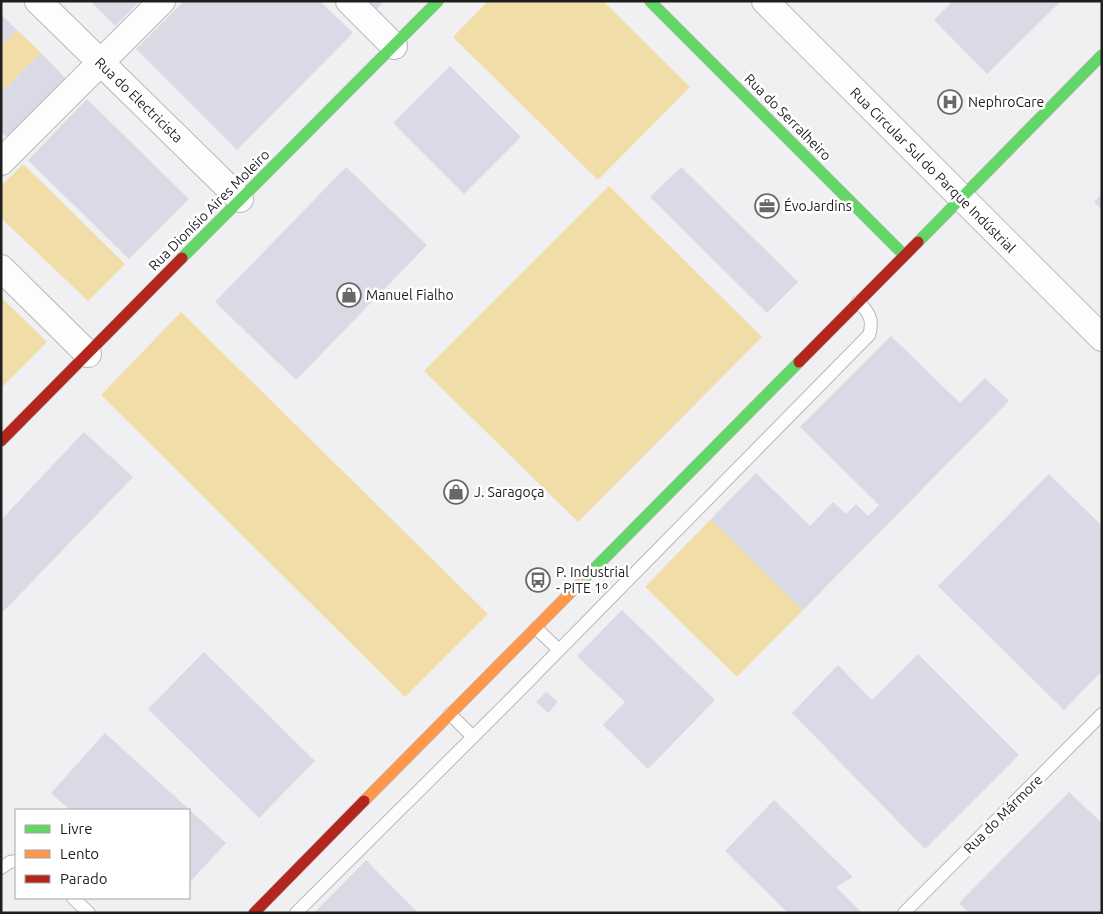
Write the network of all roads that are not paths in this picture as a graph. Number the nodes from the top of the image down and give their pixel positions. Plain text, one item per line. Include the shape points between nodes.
1 (38, 1) edge
2 (162, 1) edge
3 (349, 1) edge
4 (438, 1) edge
5 (650, 1) edge
6 (765, 1) edge
7 (394, 46) junction
8 (1102, 55) edge
9 (100, 62) junction
10 (1, 162) edge
11 (960, 198) junction
12 (240, 199) junction
13 (904, 255) junction
14 (1, 268) edge
15 (858, 302) junction
16 (1102, 338) edge
17 (88, 354) junction
18 (1, 441) edge
19 (536, 628) junction
20 (559, 650) junction
21 (450, 714) junction
22 (1102, 714) edge
23 (473, 737) junction
24 (15, 861) edge
25 (1, 868) edge
26 (74, 899) edge
27 (89, 913) edge
28 (254, 913) edge
29 (296, 913) edge
30 (904, 913) edge

1 - 9 street, Rua do Electricista
2 - 9 street
3 - 7 street
4 - 7 street, Rua Dionísio Aires Moleiro
5 - 13 street, Rua do Serralheiro
6 - 11 street, Rua Circular Sul do Parque Indústrial
7 - 12 street, Rua Dionísio Aires Moleiro
8 - 11 street
9 - 10 street
9 - 12 street, Rua do Electricista
11 - 13 street
11 - 16 street, Rua Circular Sul do Parque Indústrial
12 - 17 street, Rua Dionísio Aires Moleiro
13 - 15 street
14 - 17 street
15 - 19 street
15 - 20 lane via 871,319 869,335
17 - 18 street, Rua Dionísio Aires Moleiro
19 - 20 lane
19 - 21 street
20 - 23 lane
21 - 23 lane
21 - 28 street
22 - 30 lane, Rua do Mármore
23 - 29 lane
24 - 25 lane
26 - 27 lane

